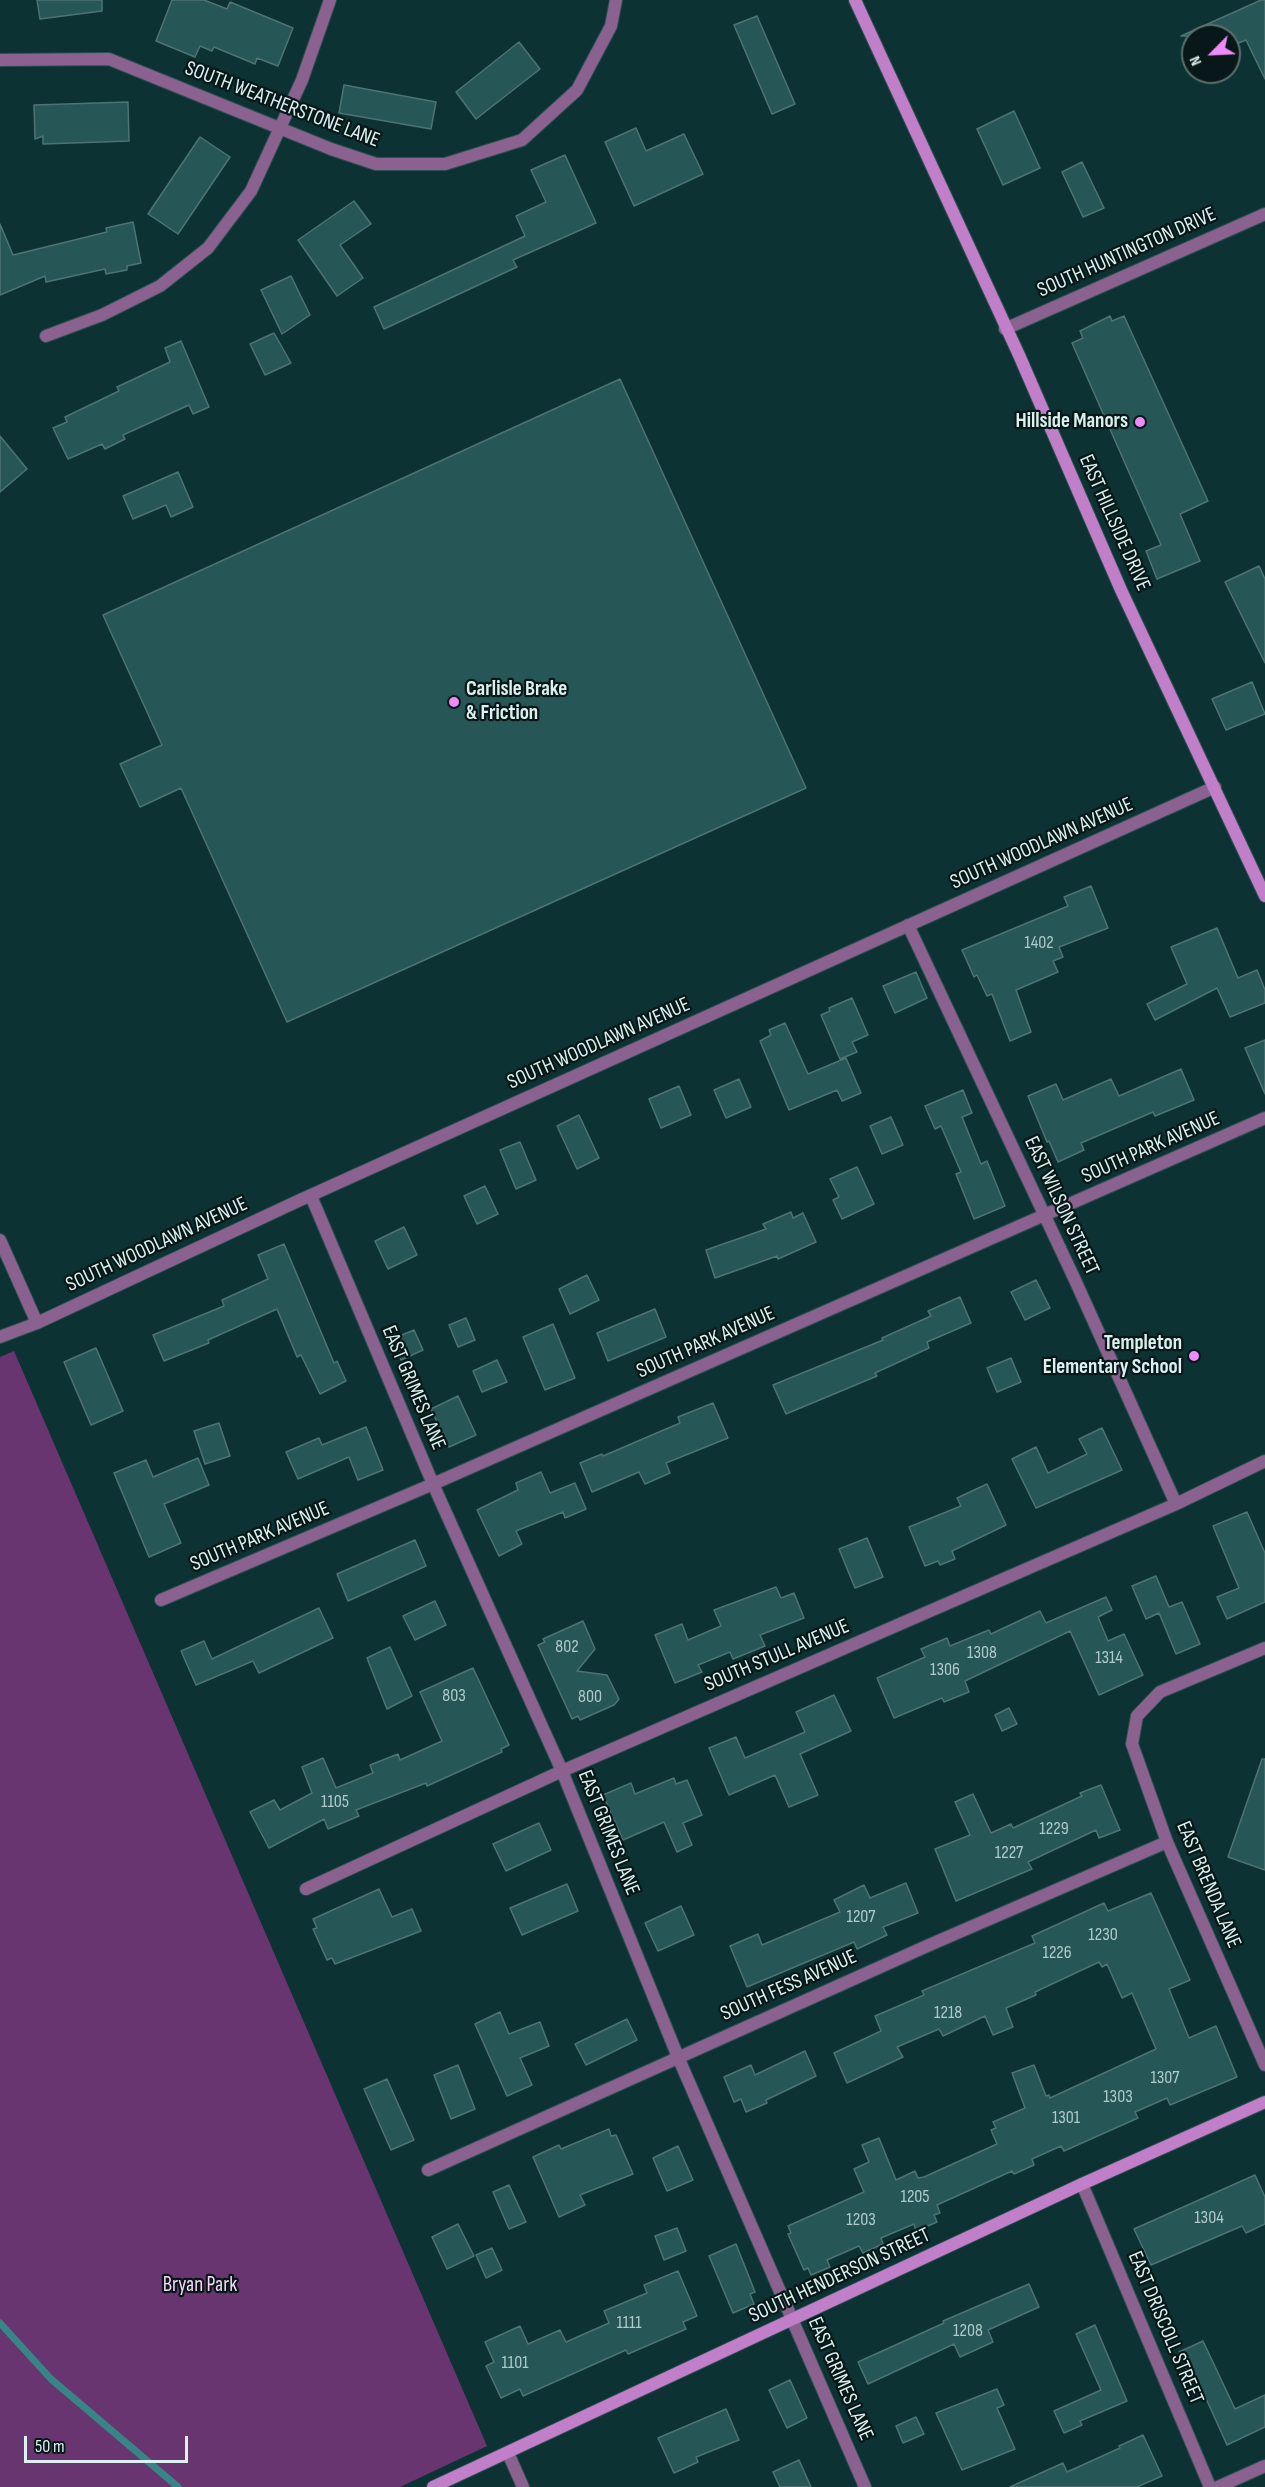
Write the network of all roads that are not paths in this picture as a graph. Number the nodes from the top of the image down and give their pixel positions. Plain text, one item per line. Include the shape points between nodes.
1 (330, 0) edge
2 (616, 0) edge
3 (855, 0) edge
4 (0, 60) edge
5 (281, 128) junction
6 (1265, 214) edge
7 (1005, 329) junction
8 (46, 336) dead end
9 (1215, 787) junction
10 (1265, 896) edge
11 (909, 925) junction
12 (1265, 1118) edge
13 (310, 1196) junction
14 (1045, 1216) junction
15 (0, 1240) edge
16 (37, 1323) junction
17 (0, 1337) edge
18 (1265, 1461) edge
19 (433, 1484) junction
20 (1176, 1504) junction
21 (160, 1600) dead end
22 (1265, 1648) edge
23 (562, 1771) junction
24 (1167, 1842) junction
25 (306, 1889) dead end
26 (678, 2057) junction
27 (1265, 2065) edge
28 (1265, 2102) edge
29 (428, 2170) dead end
30 (1082, 2184) junction
31 (792, 2320) junction
32 (508, 2453) junction
33 (1265, 2466) edge
34 (433, 2487) edge
35 (523, 2487) edge
36 (866, 2487) edge
37 (1210, 2487) edge
38 (1218, 2487) edge

1 - 5 street
2 - 5 street, SOUTH WEATHERSTONE LANE via 611,26 577,90 522,140 445,164 376,164
3 - 7 main road, EAST HILLSIDE DRIVE
4 - 5 street, SOUTH WEATHERSTONE LANE via 109,59
5 - 8 street via 251,191 208,248 160,286 102,315
6 - 7 street, SOUTH HUNTINGTON DRIVE
7 - 9 main road, EAST HILLSIDE DRIVE via 1121,590
9 - 10 main road, EAST HILLSIDE DRIVE
9 - 11 street, SOUTH WOODLAWN AVENUE
11 - 13 street, SOUTH WOODLAWN AVENUE
11 - 14 street, EAST WILSON STREET
12 - 14 street, SOUTH PARK AVENUE
13 - 16 street, SOUTH WOODLAWN AVENUE
13 - 19 street, EAST GRIMES LANE
14 - 19 street, SOUTH PARK AVENUE
14 - 20 street, EAST WILSON STREET
15 - 16 street
16 - 17 street, SOUTH WOODLAWN AVENUE
18 - 20 street, SOUTH STULL AVENUE
19 - 21 street, SOUTH PARK AVENUE
19 - 23 street, EAST GRIMES LANE
20 - 23 street, SOUTH STULL AVENUE
22 - 24 street, EAST BRENDA LANE via 1160,1692 1137,1716 1132,1744
23 - 25 street, SOUTH STULL AVENUE
23 - 26 street, EAST GRIMES LANE
24 - 26 street, SOUTH FESS AVENUE
24 - 27 street, EAST BRENDA LANE
26 - 29 street, SOUTH FESS AVENUE
26 - 31 street, EAST GRIMES LANE
28 - 30 main road, SOUTH HENDERSON STREET
30 - 31 main road, SOUTH HENDERSON STREET
30 - 37 street, EAST DRISCOLL STREET
31 - 32 main road, SOUTH HENDERSON STREET
31 - 36 street, EAST GRIMES LANE
32 - 34 main road, SOUTH HENDERSON STREET
32 - 35 street
33 - 38 street

